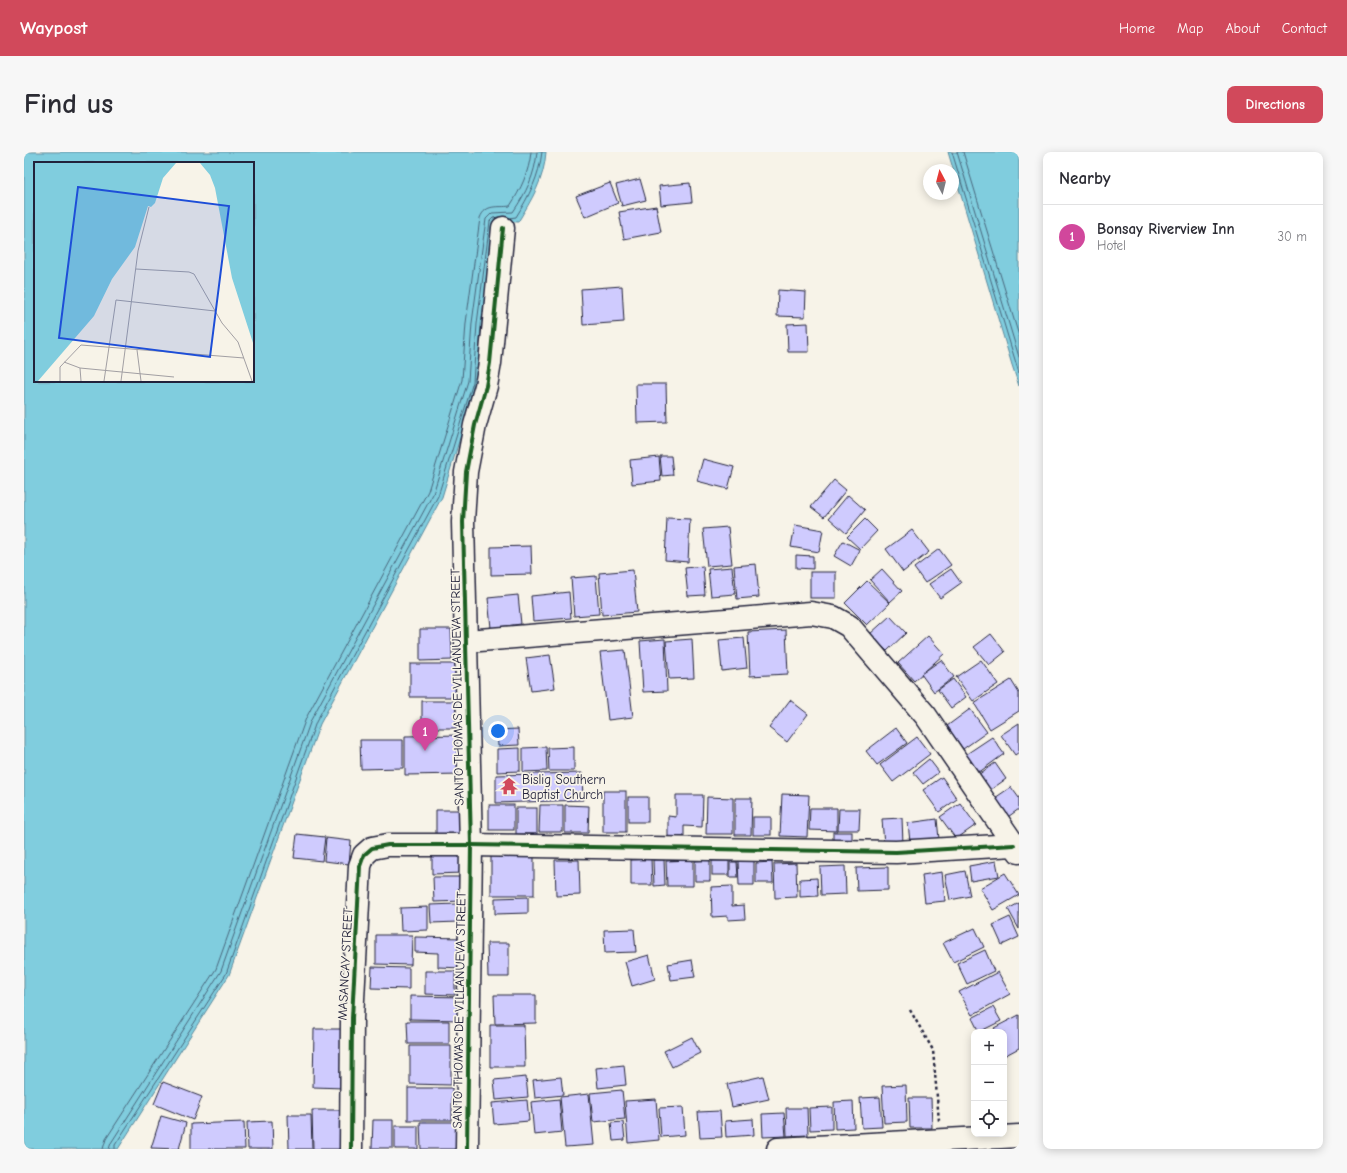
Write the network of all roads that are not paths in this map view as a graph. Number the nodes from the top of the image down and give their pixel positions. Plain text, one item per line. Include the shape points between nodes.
1 (503, 228) dead end
2 (467, 641) junction
3 (471, 845) junction
4 (1016, 848) edge
5 (1019, 1136) edge
6 (351, 1149) edge
7 (467, 1149) edge
8 (778, 1149) edge

1 - 2 street, SANTO THOMAS DE VILLANUEVA STREET via 488,374 466,472 463,522
2 - 3 street, SANTO THOMAS DE VILLANUEVA STREET
2 - 4 street via 811,613 833,617 849,626 926,716
3 - 4 street, MASANCAY STREET via 896,852
3 - 6 street, MASANCAY STREET via 388,845 372,848 364,855 360,866 352,1018
3 - 7 street, SANTO THOMAS DE VILLANUEVA STREET
5 - 8 street

